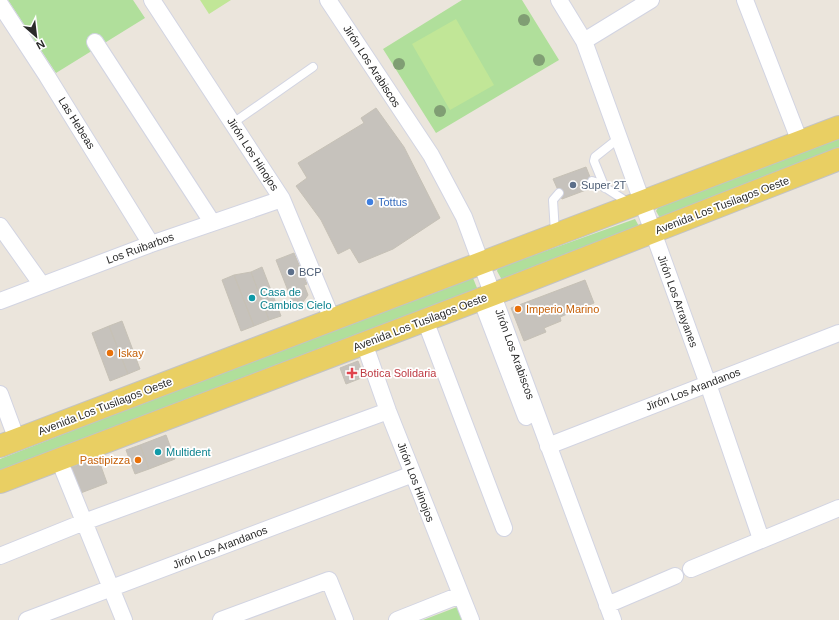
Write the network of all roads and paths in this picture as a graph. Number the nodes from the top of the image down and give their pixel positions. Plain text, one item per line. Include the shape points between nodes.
1 (152, 0) edge
2 (328, 0) edge
3 (559, 0) edge
4 (651, 0) edge
5 (745, 0) edge
6 (0, 4) edge
7 (584, 41) junction
8 (95, 42) dead end
9 (313, 67) dead end
10 (233, 123) junction
11 (839, 127) edge
12 (619, 138) junction
13 (800, 142) junction
14 (839, 159) edge
15 (592, 181) dead end
16 (605, 188) junction
17 (559, 193) dead end
18 (282, 199) junction
19 (638, 204) junction
20 (212, 222) junction
21 (0, 226) edge
22 (653, 232) junction
23 (556, 235) junction
24 (151, 244) junction
25 (481, 263) junction
26 (42, 285) junction
27 (487, 296) junction
28 (0, 301) edge
29 (332, 319) junction
30 (426, 320) junction
31 (839, 333) edge
32 (364, 343) junction
33 (708, 384) junction
34 (0, 394) edge
35 (388, 411) junction
36 (9, 443) edge
37 (548, 446) junction
38 (59, 460) junction
39 (413, 474) junction
40 (0, 482) edge
41 (839, 508) edge
42 (84, 522) junction
43 (504, 528) dead end
44 (761, 540) junction
45 (0, 556) edge
46 (691, 570) dead end
47 (675, 576) dead end
48 (111, 588) junction
49 (460, 595) junction
50 (610, 615) edge
51 (26, 620) edge
52 (124, 620) edge
53 (221, 620) edge
54 (345, 620) edge
55 (397, 620) edge
56 (471, 620) edge

1 - 10 street, Jirón Los Hinojos
2 - 25 street, Jirón Los Arabiscos via 431,155 464,217
3 - 7 street, Jirón Los Arrayanes
4 - 7 street
5 - 13 street
6 - 24 street, Las Hebeas
7 - 12 street, Jirón Los Arrayanes
8 - 20 street
9 - 10 lane
10 - 18 street, Jirón Los Hinojos
11 - 13 main road, Avenida Los Tusilagos Oeste
12 - 16 lane via 595,157 594,161
12 - 19 street, Jirón Los Arrayanes
13 - 19 main road, Avenida Los Tusilagos Oeste
14 - 22 main road, Avenida Los Tusilagos Oeste
15 - 16 lane
16 - 19 lane
17 - 23 lane via 552,200
18 - 20 street, Los Ruibarbos
18 - 29 street, Jirón Los Hinojos
19 - 22 street, Jirón Los Arrayanes
19 - 23 main road, Avenida Los Tusilagos Oeste
20 - 24 street, Los Ruibarbos
21 - 26 street
22 - 27 main road, Avenida Los Tusilagos Oeste
22 - 33 street, Jirón Los Arrayanes
23 - 25 main road, Avenida Los Tusilagos Oeste
24 - 26 street, Los Ruibarbos
25 - 27 street, Jirón Los Arabiscos
25 - 29 main road, Avenida Los Tusilagos Oeste
26 - 28 street, Los Ruibarbos
27 - 30 main road, Avenida Los Tusilagos Oeste
27 - 37 street, Jirón Los Arabiscos
27 - 50 street via 600,609
29 - 36 main road, Avenida Los Tusilagos Oeste
30 - 32 main road, Avenida Los Tusilagos Oeste
30 - 43 street
31 - 33 street, Jirón Los Arandanos
32 - 35 street, Jirón Los Hinojos
32 - 38 main road, Avenida Los Tusilagos Oeste
33 - 37 street, Jirón Los Arandanos
33 - 44 street, Jirón Los Arrayanes
34 - 36 street
35 - 39 street, Jirón Los Hinojos
35 - 42 street
37 - 50 street, Jirón Los Arabiscos
38 - 40 main road, Avenida Los Tusilagos Oeste
38 - 42 street
39 - 48 street, Jirón Los Arandanos
39 - 49 street, Jirón Los Hinojos
41 - 44 street
42 - 45 street
42 - 48 street
44 - 46 street
47 - 50 street
48 - 51 street, Jirón Los Arandanos
48 - 52 street
49 - 55 street
49 - 56 street, Jirón Los Hinojos
53 - 54 street via 329,580

